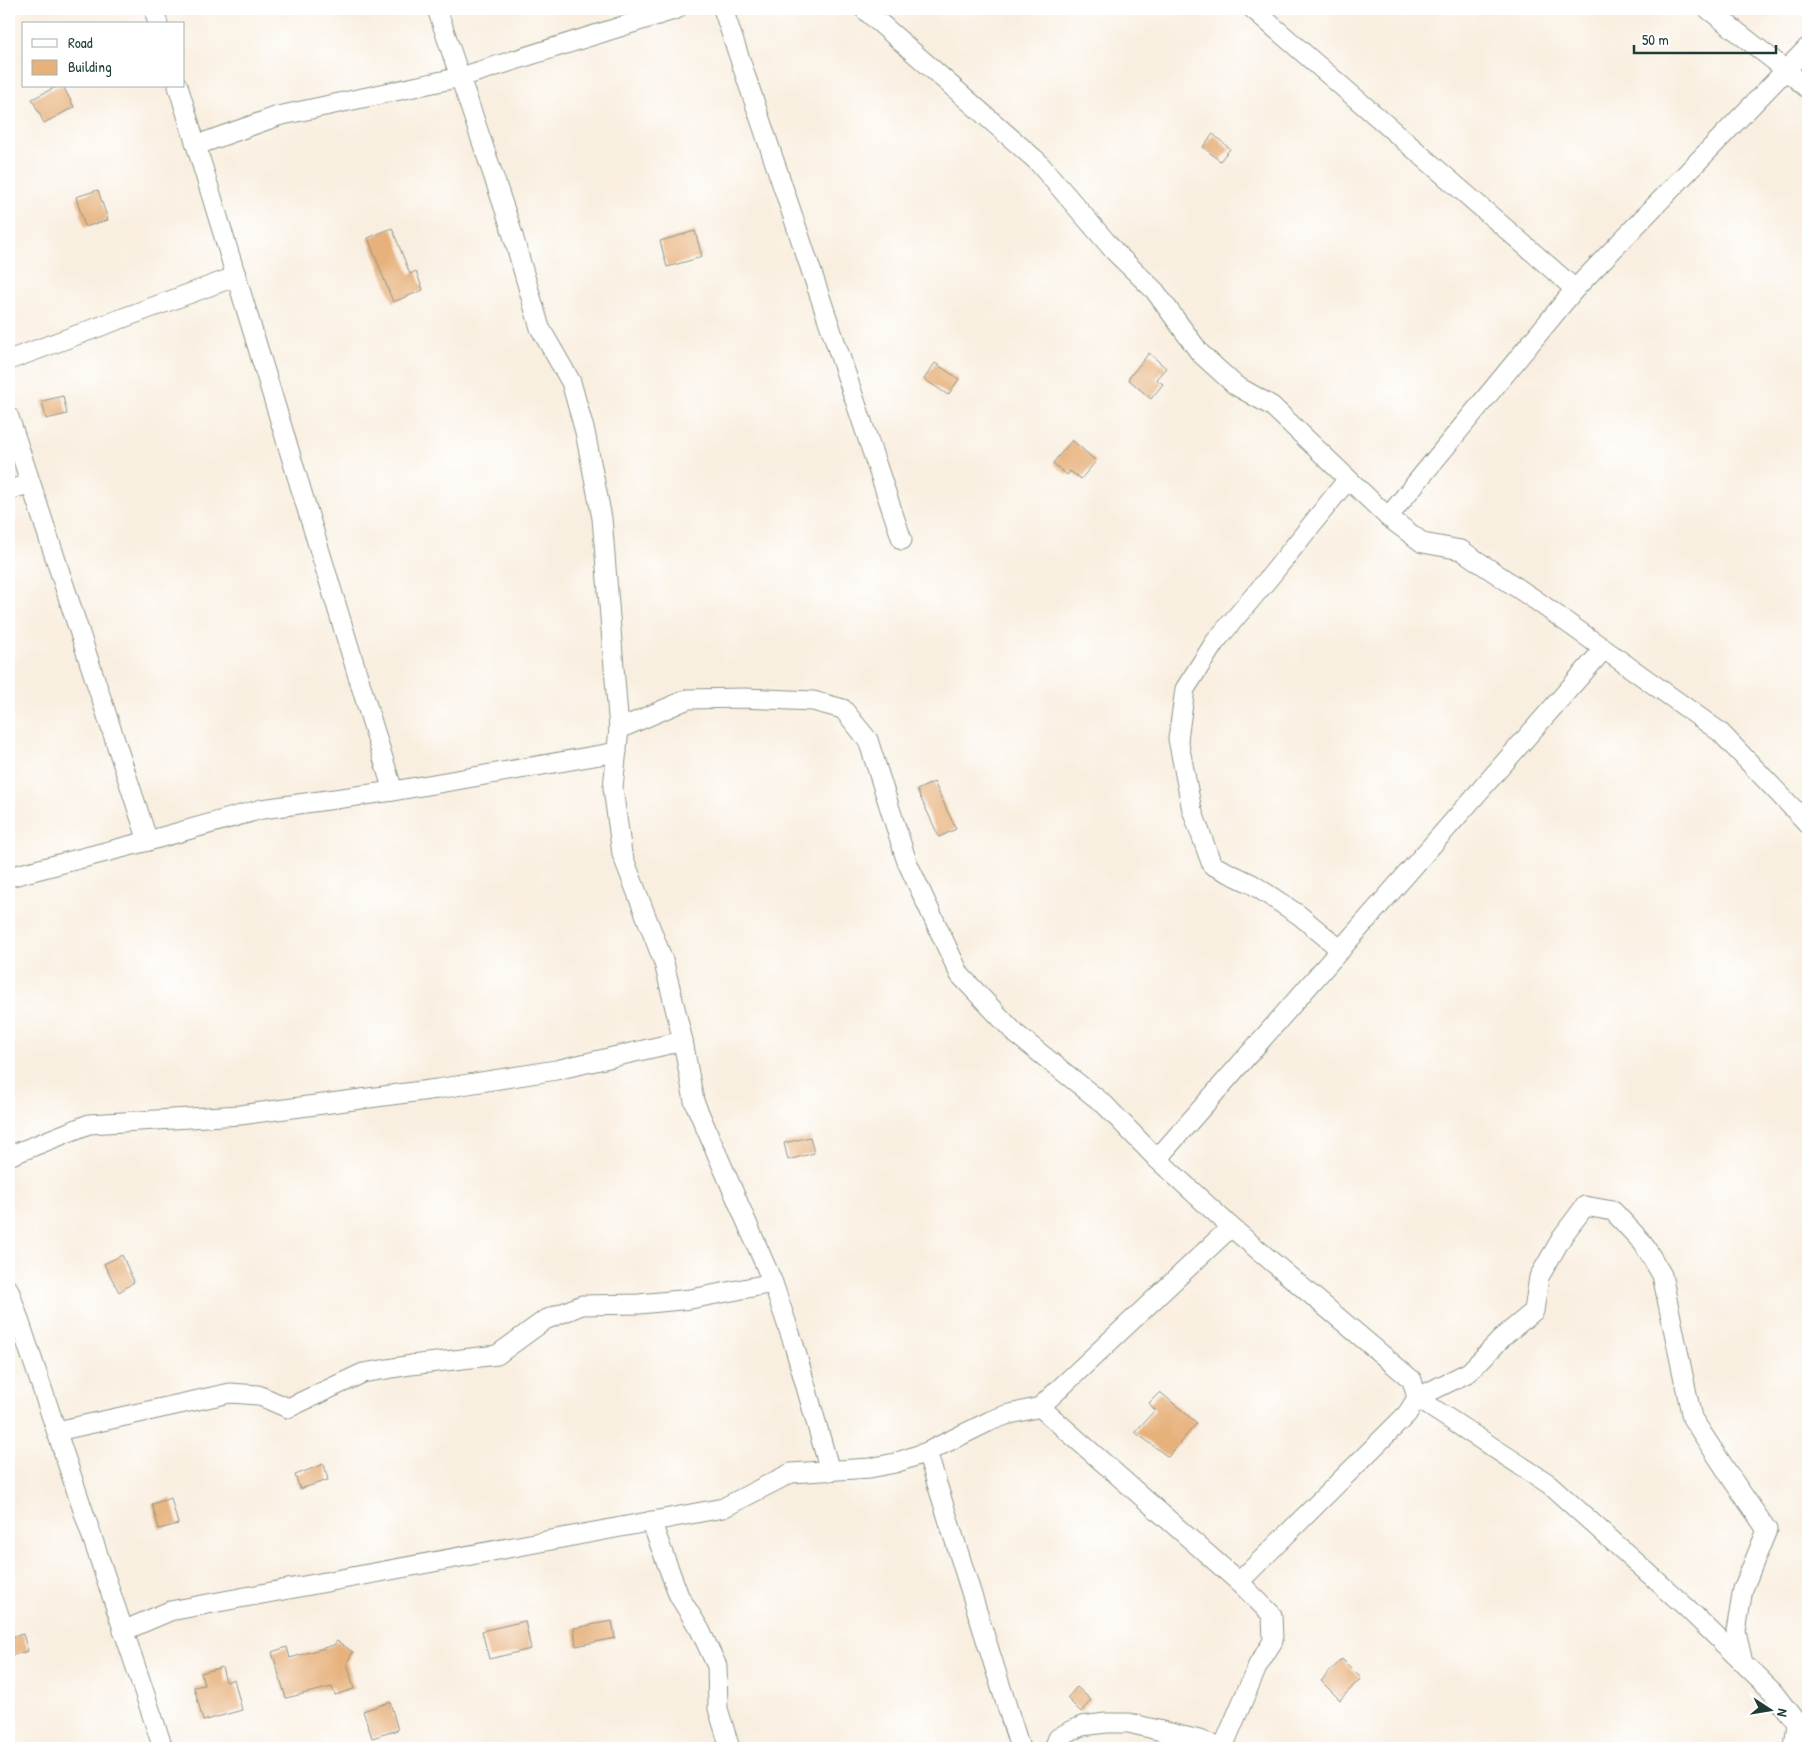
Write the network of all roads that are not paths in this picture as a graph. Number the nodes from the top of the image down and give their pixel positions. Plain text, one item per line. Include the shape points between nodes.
1 (154, 9) edge
2 (437, 9) edge
3 (677, 9) edge
4 (723, 9) edge
5 (864, 9) edge
6 (1253, 9) edge
7 (1708, 9) edge
8 (157, 22) edge
9 (1808, 47) edge
10 (1786, 70) junction
11 (461, 77) junction
12 (179, 88) edge
13 (1808, 89) edge
14 (197, 145) junction
15 (237, 276) junction
16 (1575, 289) junction
17 (9, 360) edge
18 (9, 417) edge
19 (1348, 479) junction
20 (29, 484) junction
21 (9, 490) edge
22 (1388, 517) junction
23 (902, 540) dead end
24 (1604, 649) junction
25 (620, 729) junction
26 (617, 752) junction
27 (393, 791) junction
28 (1808, 824) edge
29 (148, 841) junction
30 (9, 877) edge
31 (1341, 950) junction
32 (682, 1041) junction
33 (9, 1156) edge
34 (1157, 1159) junction
35 (1231, 1227) junction
36 (772, 1283) junction
37 (9, 1290) edge
38 (1417, 1398) junction
39 (1040, 1407) junction
40 (56, 1430) junction
41 (928, 1452) junction
42 (830, 1471) junction
43 (651, 1521) junction
44 (1239, 1582) junction
45 (123, 1631) junction
46 (1743, 1663) junction
47 (1803, 1728) edge
48 (162, 1748) edge
49 (730, 1748) edge
50 (1020, 1748) edge
51 (1054, 1748) edge
52 (1224, 1748) edge
53 (1794, 1748) edge

1 - 8 street
2 - 11 street
3 - 11 street
4 - 23 street
5 - 19 street via 1037,161 1115,252 1155,291 1200,353 1234,385 1272,406
6 - 16 street
7 - 10 street
9 - 10 street
10 - 13 street
10 - 16 street
11 - 14 street via 278,116
11 - 25 street via 540,328 571,382 585,432 602,518
12 - 14 street
14 - 15 street
15 - 17 street
15 - 27 street
16 - 22 street
18 - 20 street
19 - 22 street
19 - 31 street via 1210,650 1185,689 1178,739 1192,810 1212,865 1252,884 1299,915
20 - 21 street
20 - 29 street
22 - 24 street via 1424,543 1461,550
24 - 28 street via 1720,732
24 - 31 street
25 - 26 street
25 - 34 street via 688,699 813,701 843,709 868,740 907,862 960,975 1016,1034 1105,1105
26 - 27 street
26 - 32 street via 612,788 622,854 664,963
27 - 29 street via 262,809
29 - 30 street
31 - 34 street
32 - 33 street via 556,1070 427,1090 240,1115 89,1124
32 - 36 street via 694,1101
34 - 35 street
35 - 38 street via 1412,1380
35 - 39 street
36 - 40 street via 691,1300 582,1304 545,1320 497,1356 363,1373 288,1408 258,1395 230,1393
36 - 42 street via 794,1345
37 - 40 street
38 - 44 street via 1407,1414
38 - 46 street via 1549,1484
38 - 46 street via 1469,1372 1534,1311 1538,1277 1585,1206 1612,1211 1643,1243 1662,1275 1692,1418 1767,1530 1743,1589 1736,1630
39 - 41 street via 990,1421
39 - 44 street
40 - 45 street
41 - 42 street via 870,1468
41 - 50 street
42 - 43 street via 790,1473 722,1508
43 - 45 street via 170,1611
43 - 49 street via 679,1596 717,1666 718,1709
44 - 52 street via 1272,1615 1273,1640 1258,1665
45 - 48 street
46 - 47 street
47 - 53 street
51 - 52 street via 1058,1738 1082,1726 1128,1723

